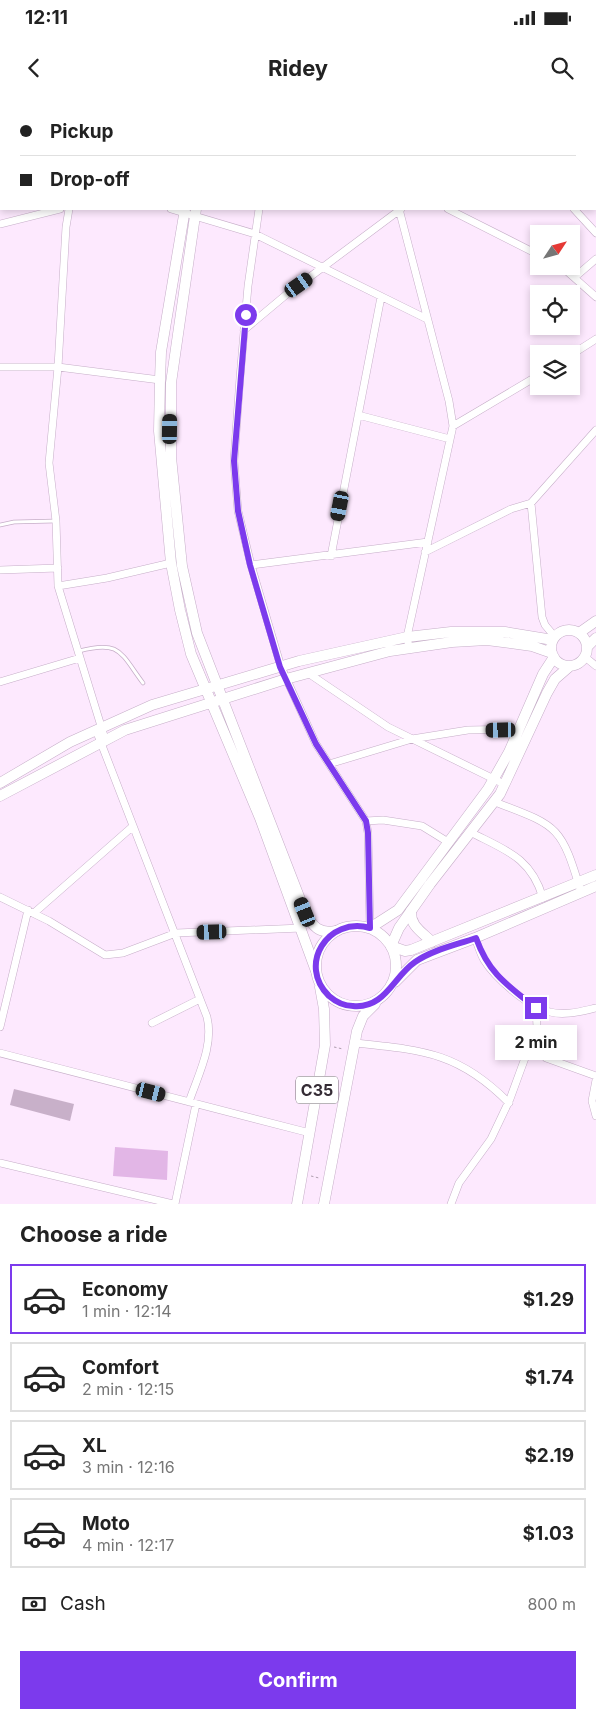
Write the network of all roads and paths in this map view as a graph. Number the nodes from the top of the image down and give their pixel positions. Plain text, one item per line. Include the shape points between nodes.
1 (56, 210) edge
2 (69, 210) edge
3 (259, 210) edge
4 (399, 210) edge
5 (400, 210) edge
6 (450, 210) edge
7 (575, 210) edge
8 (190, 211) edge
9 (0, 224) edge
10 (255, 234) junction
11 (596, 234) edge
12 (530, 250) edge
13 (596, 259) edge
14 (324, 268) junction
15 (572, 275) edge
16 (575, 277) junction
17 (382, 297) junction
18 (596, 297) edge
19 (427, 319) junction
20 (244, 330) junction
21 (596, 339) edge
22 (580, 349) edge
23 (0, 367) edge
24 (58, 367) junction
25 (160, 380) junction
26 (530, 380) edge
27 (358, 415) junction
28 (453, 426) junction
29 (596, 430) edge
30 (450, 439) junction
31 (168, 486) junction
32 (531, 503) junction
33 (56, 521) junction
34 (0, 525) edge
35 (428, 542) junction
36 (425, 552) junction
37 (331, 556) junction
38 (171, 563) junction
39 (250, 565) junction
40 (58, 568) junction
41 (0, 570) edge
42 (58, 586) junction
43 (596, 622) edge
44 (579, 633) junction
45 (596, 638) edge
46 (554, 639) junction
47 (408, 642) junction
48 (586, 652) junction
49 (79, 655) junction
50 (553, 655) junction
51 (570, 666) junction
52 (596, 666) edge
53 (280, 667) junction
54 (308, 673) junction
55 (286, 679) junction
56 (0, 682) edge
57 (143, 683) dead end
58 (211, 687) junction
59 (216, 701) junction
60 (98, 729) junction
61 (518, 729) junction
62 (412, 739) junction
63 (103, 740) junction
64 (329, 764) junction
65 (494, 779) junction
66 (0, 783) edge
67 (504, 784) junction
68 (0, 796) edge
69 (495, 802) junction
70 (264, 817) junction
71 (366, 821) junction
72 (132, 827) junction
73 (470, 832) junction
74 (448, 842) junction
75 (596, 875) edge
76 (596, 886) edge
77 (579, 887) junction
78 (0, 897) edge
79 (542, 898) junction
80 (412, 911) junction
81 (31, 912) junction
82 (302, 928) junction
83 (370, 928) junction
84 (336, 931) junction
85 (176, 933) junction
86 (476, 938) junction
87 (432, 942) junction
88 (391, 946) junction
89 (317, 973) junction
90 (386, 993) junction
91 (200, 999) junction
92 (536, 1008) junction
93 (596, 1008) edge
94 (152, 1023) dead end
95 (0, 1027) edge
96 (325, 1046) junction
97 (538, 1046) junction
98 (354, 1047) junction
99 (0, 1054) edge
100 (596, 1076) edge
101 (596, 1080) edge
102 (192, 1103) junction
103 (509, 1103) junction
104 (596, 1116) edge
105 (310, 1133) junction
106 (0, 1163) edge
107 (302, 1175) junction
108 (328, 1180) junction
109 (174, 1204) edge
110 (297, 1204) edge
111 (324, 1204) edge
112 (451, 1204) edge

1 - 9 street
2 - 24 street
3 - 10 street
4 - 14 street
5 - 19 street
6 - 12 street
7 - 11 street
8 - 10 street
8 - 25 street via 161,352
8 - 31 street via 171,383
10 - 14 street
10 - 20 street
13 - 16 street
14 - 17 street
14 - 20 street
15 - 16 street
16 - 18 street
17 - 19 street
17 - 27 street
19 - 28 street
20 - 39 street via 234,461 238,511
21 - 22 street
23 - 24 street
24 - 25 street
24 - 33 street via 49,463
25 - 31 street via 159,432
26 - 28 street
27 - 30 street
27 - 37 street
28 - 30 street
29 - 32 street
30 - 35 street
31 - 38 street
31 - 58 street via 182,566
32 - 36 street via 511,509
32 - 46 street via 542,618
33 - 34 lane
33 - 40 street
35 - 36 street
35 - 37 street
36 - 47 street
37 - 39 street
38 - 42 street
38 - 58 street via 191,654
39 - 53 street
40 - 41 street
40 - 42 street
42 - 49 street
43 - 44 street
44 - 46 street via 563,631
44 - 48 street
45 - 48 street
46 - 47 street via 477,630
46 - 50 street
47 - 50 street via 486,640 532,646
47 - 53 street
47 - 54 street
48 - 51 street via 578,663
48 - 52 street
49 - 56 street
49 - 57 lane via 102,646 115,649
49 - 60 street
50 - 51 street via 558,662
50 - 61 street
51 - 67 street via 555,679
53 - 55 street
53 - 58 street
54 - 55 street
54 - 62 street via 388,727
55 - 59 street
55 - 64 street via 300,713
58 - 59 street
58 - 60 street via 152,705
59 - 63 street
59 - 70 street
60 - 63 street
60 - 66 street via 49,753
61 - 62 street via 468,730
61 - 65 street
62 - 64 street
62 - 65 street
63 - 68 street
63 - 72 street
64 - 71 street
65 - 67 street
65 - 74 street
67 - 69 street
69 - 73 street
69 - 77 street via 541,820 556,831 567,848
70 - 82 street
70 - 84 street via 313,926 326,932
71 - 74 street via 383,820 422,826
71 - 83 street
72 - 81 street
72 - 85 street
73 - 79 street via 524,862 535,877
73 - 80 street
74 - 83 street via 398,910
75 - 77 street, C35
76 - 77 street, C35
77 - 79 street, C35
77 - 86 street, C35
78 - 81 street
79 - 87 street, C35
80 - 87 street via 411,918 417,929
80 - 88 street
81 - 85 street via 105,955 123,953
81 - 95 street
82 - 85 street
82 - 89 street
83 - 84 street via 353,926
83 - 88 street
84 - 89 street, C35 via 321,946 316,961
85 - 91 street
86 - 90 street, C35 via 417,960
86 - 92 street via 483,958 496,975
87 - 88 street, C35 via 405,951
88 - 90 street via 396,968
89 - 90 street, C35 via 327,993 346,1005 368,1005
89 - 96 street, C35 via 324,1009
90 - 98 street, C35 via 363,1016
91 - 94 street
91 - 102 street via 210,1036
92 - 93 street via 551,1013
92 - 97 street
96 - 98 path
96 - 105 street, C35
97 - 100 street via 546,1058
97 - 103 street via 525,1058
98 - 103 street via 426,1053 455,1061 492,1085
98 - 108 street, C35
99 - 102 street
101 - 104 street via 592,1101
102 - 105 street
102 - 109 street
103 - 112 street via 491,1139 459,1183
105 - 107 street, C35
106 - 109 street
107 - 108 path
107 - 110 street, C35
108 - 111 street, C35

